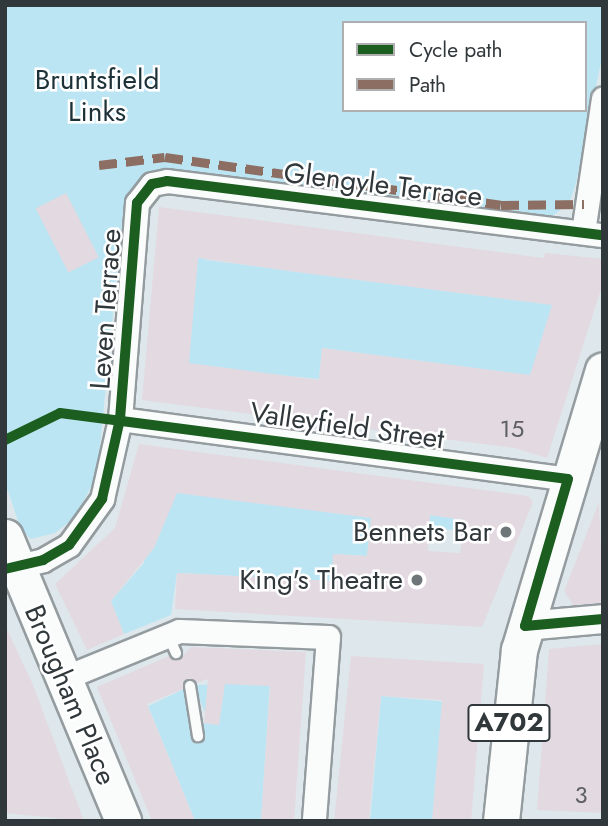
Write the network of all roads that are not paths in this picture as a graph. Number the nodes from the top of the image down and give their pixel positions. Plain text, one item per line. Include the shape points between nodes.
1 (603, 98) edge
2 (158, 181) joint
3 (593, 234) edge
4 (603, 370) edge
5 (120, 419) junction
6 (568, 479) junction
7 (5, 537) edge
8 (11, 569) edge
9 (603, 620) edge
10 (525, 626) junction
11 (64, 678) junction
12 (190, 686) dead end
13 (198, 736) dead end
14 (123, 821) edge
15 (314, 821) edge
16 (501, 821) edge

1 - 3 street
2 - 3 street, Glengyle Terrace
2 - 5 street, Leven Terrace via 137,203
4 - 6 main road, A702
5 - 6 street, Valleyfield Street
5 - 8 street, Leven Terrace via 110,478 88,526 56,555
6 - 10 main road, A702
7 - 8 main road, Brougham Place
8 - 11 main road, Brougham Place
9 - 10 street
10 - 16 main road, A702
11 - 14 main road, Brougham Place
11 - 15 street via 203,630 328,637
12 - 13 lane

